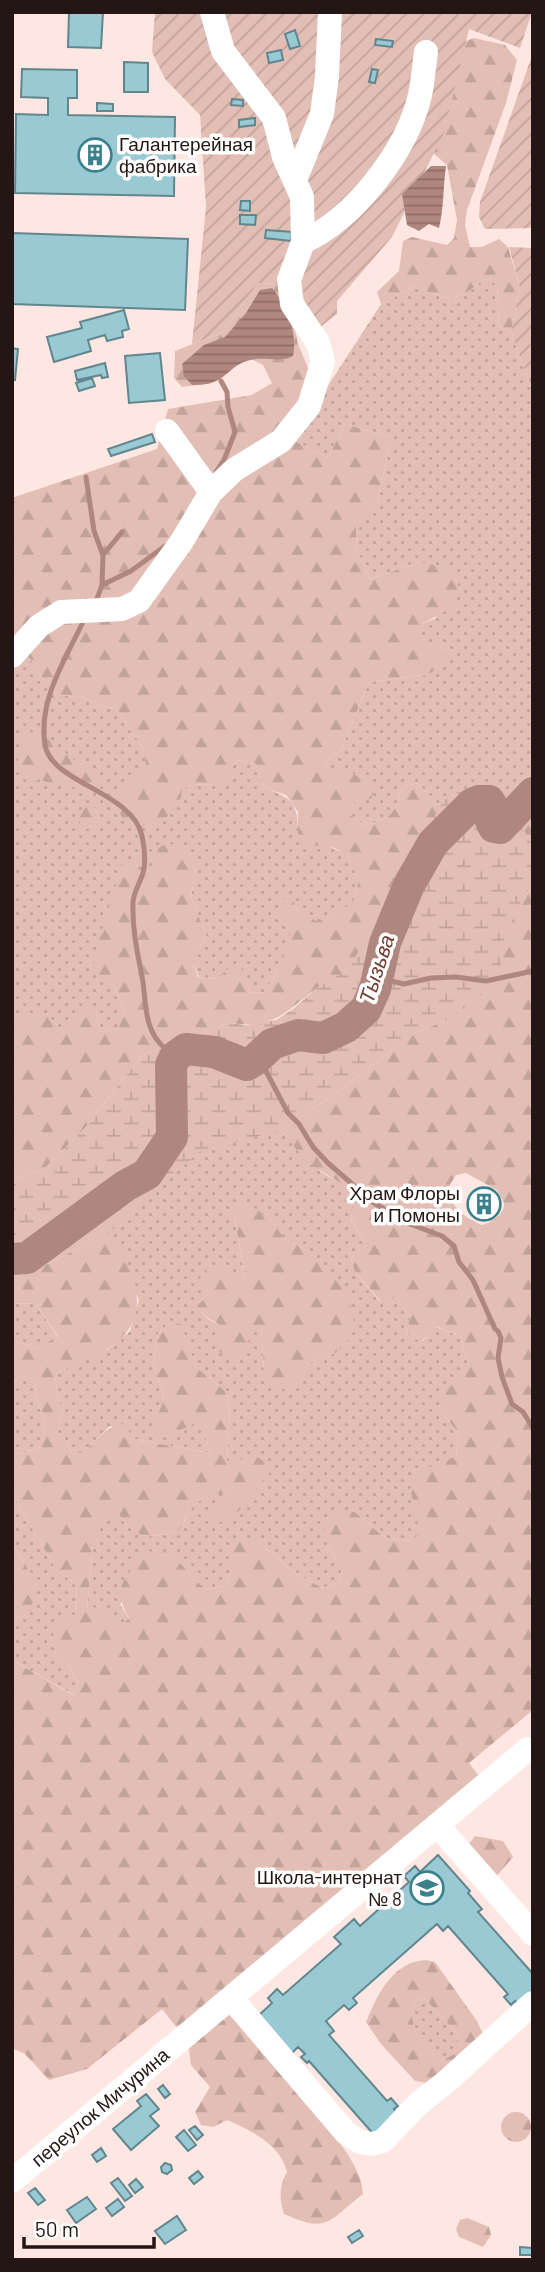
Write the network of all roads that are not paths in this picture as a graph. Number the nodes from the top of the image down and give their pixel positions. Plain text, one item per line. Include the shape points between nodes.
1 (212, 12) edge
2 (330, 12) edge
3 (426, 52) dead end
4 (295, 180) junction
5 (303, 242) junction
6 (167, 431) dead end
7 (211, 492) junction
8 (12, 656) edge
9 (528, 1749) dead end
10 (437, 1825) junction
11 (533, 1934) edge
12 (231, 1998) junction
13 (533, 2003) edge
14 (12, 2181) edge

1 - 4 street via 223,51 274,118
2 - 4 street via 322,114
3 - 5 street via 419,97 401,143 370,189 325,232
4 - 5 street via 302,197
5 - 7 street via 289,280 292,304 318,343 323,361 309,406 281,441 234,470
6 - 7 street
7 - 8 street via 139,601 122,609 61,612 39,626
9 - 10 street, переулок Мичурина
10 - 11 street
10 - 12 street, переулок Мичурина
12 - 13 street via 346,2133 372,2144 383,2141 418,2104
12 - 14 street, переулок Мичурина

